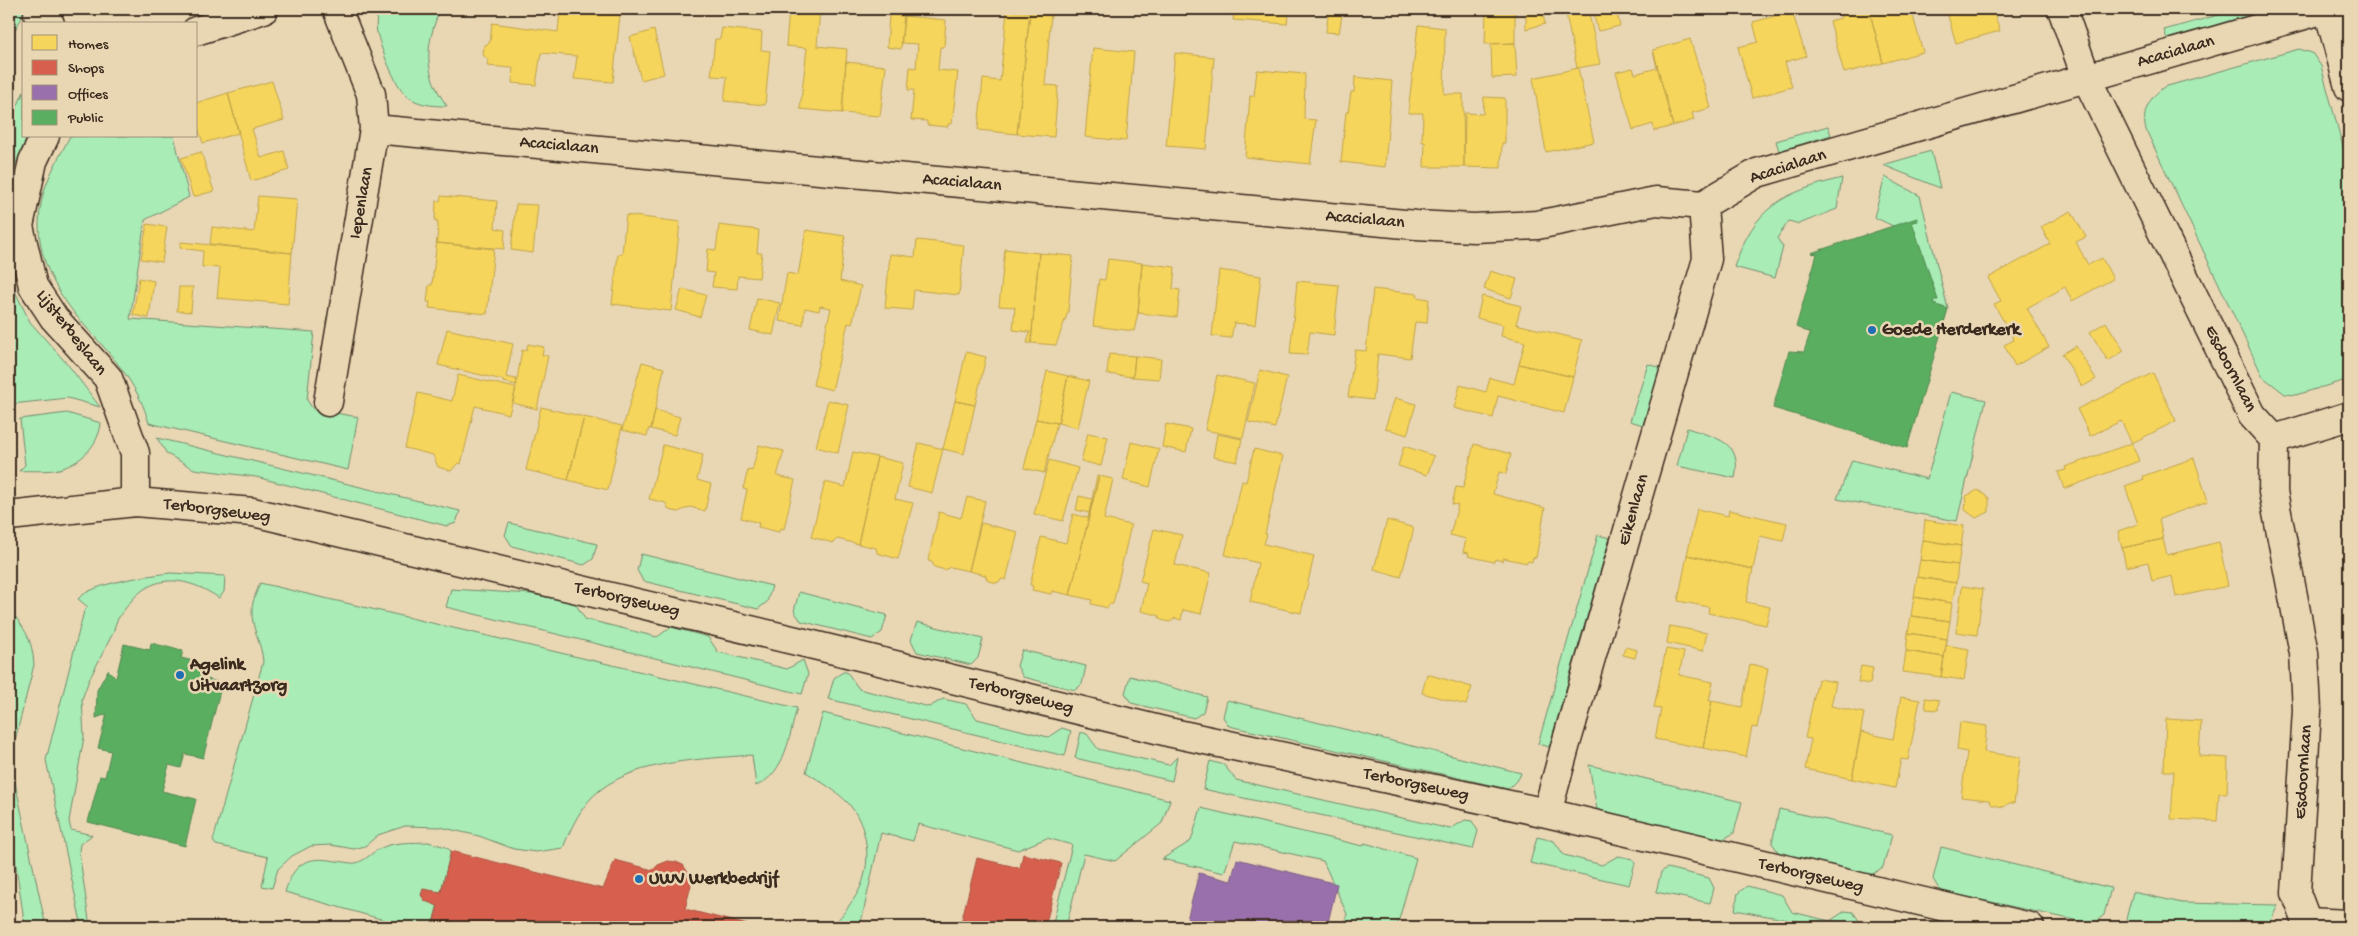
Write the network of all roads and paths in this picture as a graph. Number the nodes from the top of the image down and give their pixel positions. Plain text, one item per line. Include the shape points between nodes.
1 (41, 9) edge
2 (264, 9) edge
3 (337, 9) edge
4 (2062, 9) edge
5 (2326, 9) edge
6 (48, 22) edge
7 (198, 30) edge
8 (2086, 77) junction
9 (2349, 87) edge
10 (374, 129) junction
11 (44, 138) edge
12 (1703, 205) junction
13 (328, 402) dead end
14 (2349, 416) edge
15 (2274, 439) junction
16 (135, 502) junction
17 (9, 516) edge
18 (1547, 813) junction
19 (2349, 924) edge
20 (2307, 925) edge
21 (2030, 927) edge

1 - 6 street via 38,14
2 - 7 street
3 - 10 street, Iepenlaan via 371,94
4 - 8 street, Esdoornlaan
5 - 8 street, Acacialaan
5 - 9 street
8 - 12 street, Acacialaan via 1757,173
8 - 15 street, Esdoornlaan via 2252,415
10 - 12 street, Acacialaan via 1436,226 1537,225 1656,201
10 - 13 street, Iepenlaan
11 - 16 street, Lijsterbeslaan via 33,161 19,226 31,278 54,318 108,378 135,453
12 - 18 street, Eikenlaan via 1707,259
14 - 15 street
15 - 20 street, Esdoornlaan via 2273,492 2304,653 2308,710 2296,893
16 - 17 street, Terborgseweg
16 - 18 street, Terborgseweg via 253,512 1168,732
18 - 21 street, Terborgseweg
19 - 20 street

